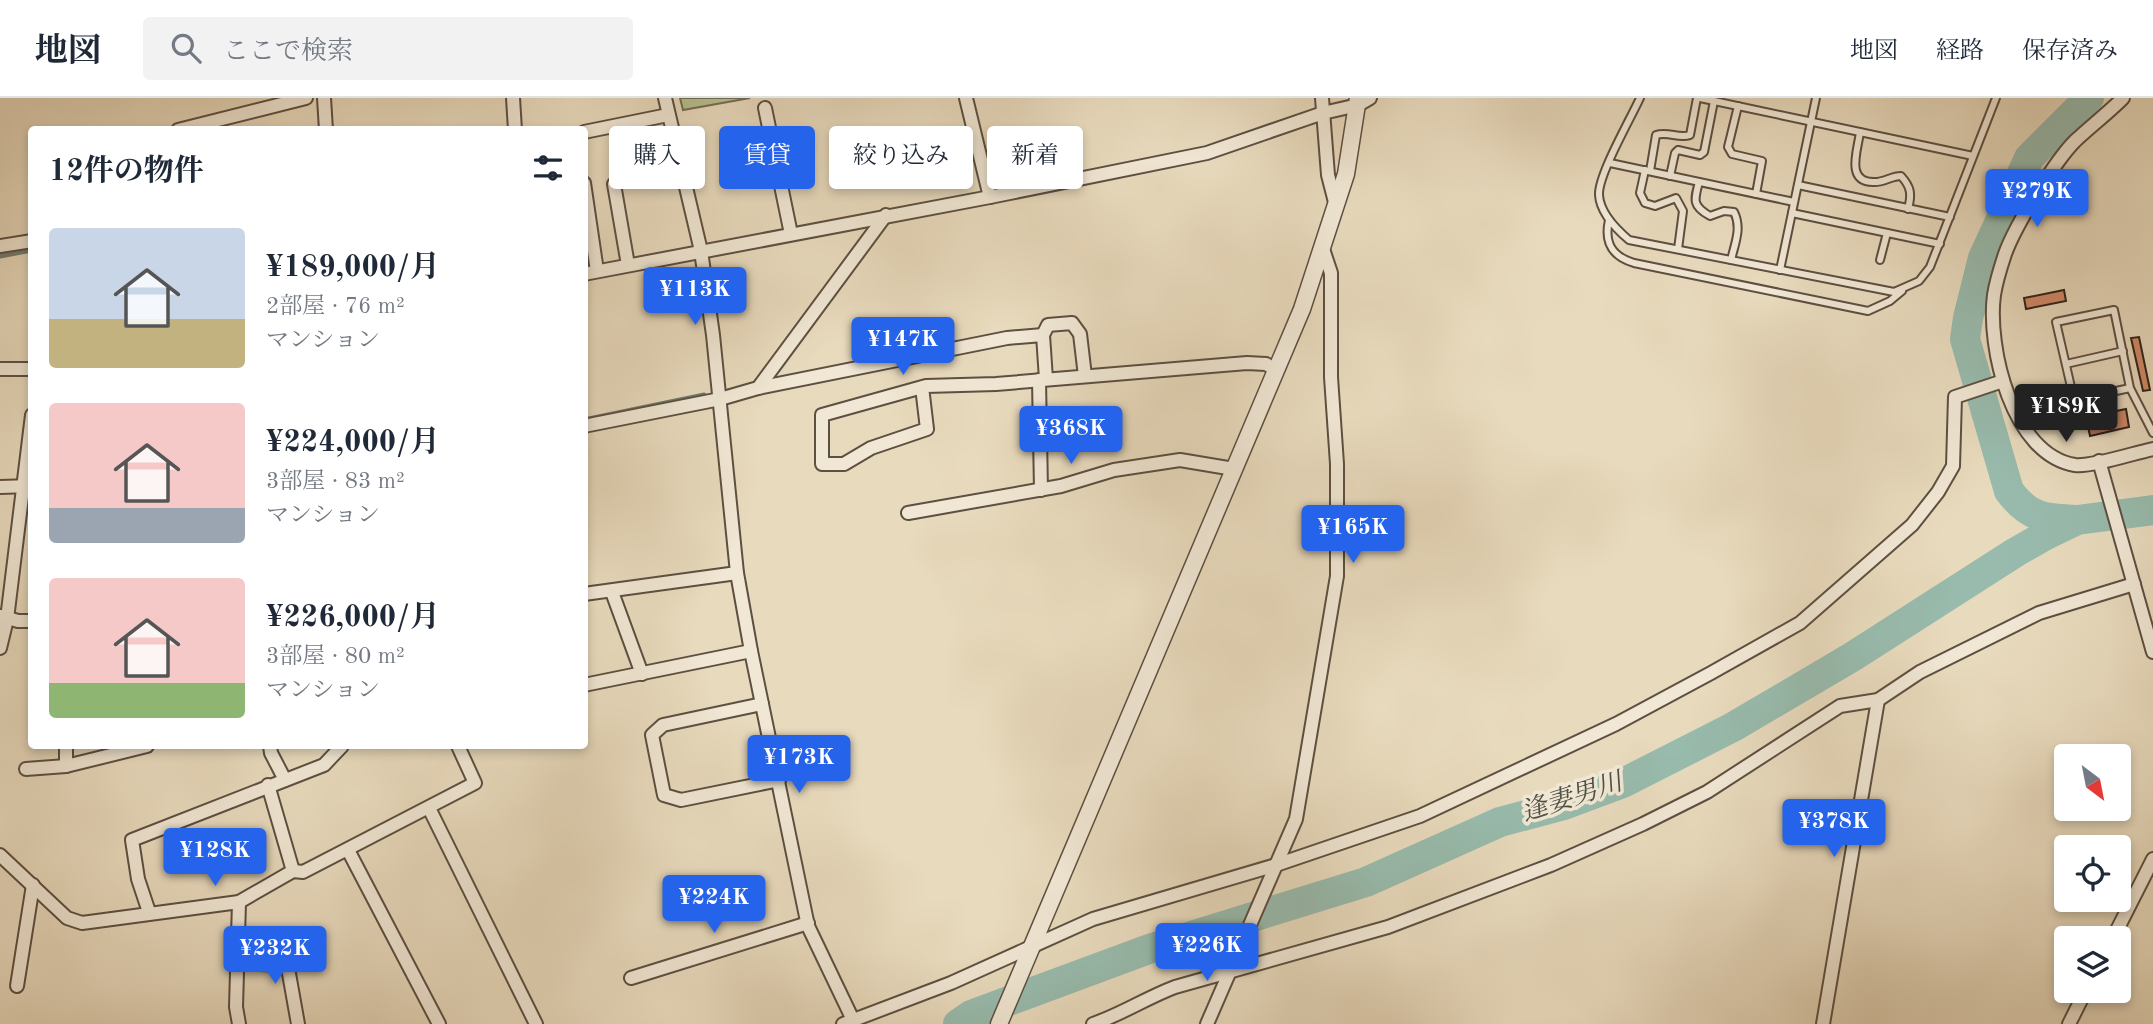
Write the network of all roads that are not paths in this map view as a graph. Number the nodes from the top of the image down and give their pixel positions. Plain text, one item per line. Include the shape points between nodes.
1 (306, 98) edge
2 (324, 98) edge
3 (513, 98) edge
4 (665, 98) edge
5 (966, 98) edge
6 (1322, 98) edge
7 (1640, 98) edge
8 (1698, 98) edge
9 (1816, 98) edge
10 (1994, 98) edge
11 (2123, 98) edge
12 (1362, 100) edge
13 (1714, 101) junction
14 (1738, 106) junction
15 (765, 108) dead end
16 (1323, 113) junction
17 (668, 115) junction
18 (1811, 121) junction
19 (194, 126) edge
20 (326, 126) edge
21 (514, 126) edge
22 (588, 131) edge
23 (1860, 132) junction
24 (1973, 156) junction
25 (1610, 163) junction
26 (1647, 171) junction
27 (1670, 176) junction
28 (1699, 182) junction
29 (1798, 185) junction
30 (615, 189) edge
31 (1756, 194) junction
32 (990, 197) junction
33 (1794, 202) junction
34 (1336, 206) junction
35 (1908, 209) junction
36 (1792, 213) junction
37 (886, 215) junction
38 (1950, 217) junction
39 (1609, 220) junction
40 (791, 233) junction
41 (1887, 233) junction
42 (588, 234) edge
43 (28, 242) edge
44 (1940, 244) junction
45 (0, 246) edge
46 (1323, 249) junction
47 (1678, 249) junction
48 (701, 251) junction
49 (1731, 260) junction
50 (1880, 260) dead end
51 (628, 265) junction
52 (1780, 271) junction
53 (591, 272) edge
54 (1905, 289) junction
55 (1043, 335) junction
56 (2123, 351) junction
57 (2066, 364) junction
58 (0, 369) edge
59 (28, 369) edge
60 (1276, 370) junction
61 (1086, 376) junction
62 (1043, 379) junction
63 (1997, 383) junction
64 (922, 387) junction
65 (758, 388) junction
66 (2130, 388) junction
67 (720, 399) junction
68 (588, 425) edge
69 (2153, 433) edge
70 (2153, 449) edge
71 (2099, 461) junction
72 (1234, 469) junction
73 (27, 486) edge
74 (0, 487) edge
75 (1041, 489) junction
76 (908, 513) dead end
77 (737, 573) junction
78 (2134, 584) junction
79 (612, 592) junction
80 (588, 594) edge
81 (3, 617) edge
82 (28, 620) edge
83 (0, 648) edge
84 (751, 651) junction
85 (2153, 652) edge
86 (642, 674) junction
87 (588, 684) edge
88 (1878, 700) junction
89 (762, 704) junction
90 (66, 749) edge
91 (135, 749) edge
92 (271, 749) edge
93 (339, 749) edge
94 (459, 749) edge
95 (66, 766) junction
96 (26, 769) dead end
97 (285, 780) junction
98 (779, 780) junction
99 (268, 785) junction
100 (429, 808) junction
101 (348, 850) junction
102 (0, 855) edge
103 (2153, 859) edge
104 (1275, 870) junction
105 (293, 871) junction
106 (33, 886) junction
107 (239, 902) junction
108 (149, 912) junction
109 (807, 923) junction
110 (2119, 926) edge
111 (1029, 952) junction
112 (237, 963) junction
113 (1230, 972) junction
114 (631, 978) dead end
115 (17, 986) dead end
116 (2080, 1003) edge
117 (848, 1022) edge
118 (239, 1024) edge
119 (298, 1024) edge
120 (439, 1024) edge
121 (536, 1024) edge
122 (999, 1024) edge
123 (1093, 1024) edge
124 (1207, 1024) edge
125 (1823, 1024) edge
126 (2069, 1024) edge

1 - 19 street
2 - 20 street
3 - 21 street
4 - 17 street
5 - 32 street
6 - 16 street
7 - 25 lane
8 - 13 lane
8 - 26 lane via 1690,135 1656,135
9 - 18 lane
10 - 24 lane
11 - 63 street via 2074,142 2006,252 1994,295
12 - 16 street
12 - 34 street
13 - 14 lane
13 - 27 lane via 1704,152 1678,150
14 - 18 lane
14 - 31 lane via 1728,147 1732,154 1762,160
15 - 40 street
16 - 32 street via 1207,153
16 - 34 street
17 - 22 street
17 - 48 street
18 - 23 lane
18 - 29 lane
23 - 24 lane
23 - 35 lane via 1854,167 1859,178 1871,183 1901,176 1912,194
24 - 38 lane
25 - 26 lane
25 - 39 lane via 1599,196
26 - 27 lane
26 - 47 lane via 1640,194 1645,203 1655,206 1676,198 1683,211
27 - 28 lane
28 - 31 lane
28 - 49 lane via 1699,209 1710,216 1734,212 1737,219
29 - 33 lane
29 - 35 lane
30 - 51 street
31 - 33 lane
32 - 37 street
33 - 36 lane
34 - 46 street
35 - 38 lane
36 - 41 lane
36 - 52 lane
37 - 40 street
37 - 65 street
38 - 44 lane
39 - 47 lane via 1629,240
39 - 54 lane via 1608,242 1621,259 1634,263 1868,311
40 - 48 street
41 - 44 lane
41 - 50 lane
42 - 53 street
43 - 45 street
44 - 54 lane via 1919,282
46 - 60 street
46 - 104 street via 1331,273 1337,576 1296,819
47 - 49 lane
48 - 51 street
48 - 67 street
49 - 52 lane
51 - 53 street
52 - 54 lane via 1883,292
55 - 61 street via 1048,326 1072,323 1080,334
55 - 62 street
55 - 65 street via 1007,338
56 - 57 lane
56 - 57 lane via 2115,310 2056,322
56 - 66 lane
57 - 66 lane via 2074,400
58 - 59 street
60 - 61 street via 1247,363
60 - 72 street
61 - 62 street
62 - 64 street
62 - 75 street
63 - 71 street via 2029,436 2049,456 2076,465
63 - 104 street via 1955,397 1953,466 1938,492 1902,534 1800,623 1616,724 1420,816
64 - 64 street via 822,415 822,464 844,464 871,448 927,429
65 - 67 street
66 - 69 lane
67 - 68 street
67 - 77 street
70 - 71 street
71 - 78 street
72 - 75 street via 1180,460 1114,470
72 - 111 street
73 - 74 street
73 - 81 street
75 - 76 street
77 - 79 street
77 - 84 street
78 - 85 street
78 - 88 street via 2039,613 1920,672
79 - 80 street
79 - 86 street
81 - 82 street
81 - 83 street
84 - 86 street
84 - 89 street
86 - 87 street
88 - 113 street via 1840,706 1707,792 1551,865 1388,927
88 - 125 street
89 - 98 street
89 - 98 street via 663,725 652,735 664,794 681,800
90 - 95 street
91 - 95 street
92 - 97 street
93 - 97 street via 324,765
94 - 100 street via 475,782
95 - 96 street
97 - 99 street
98 - 109 street
99 - 105 street
99 - 108 street via 132,840
100 - 101 street
100 - 121 street
101 - 105 street via 303,872
101 - 120 street
102 - 106 street
103 - 110 street
104 - 111 street via 1093,919
104 - 113 street
105 - 107 street
106 - 108 street via 67,918 82,923
106 - 115 street
107 - 108 street
107 - 112 street
109 - 114 street
109 - 117 street
111 - 117 street
111 - 122 street
112 - 118 street
112 - 119 street via 288,968
113 - 123 street via 1150,996
113 - 124 street
116 - 126 street

